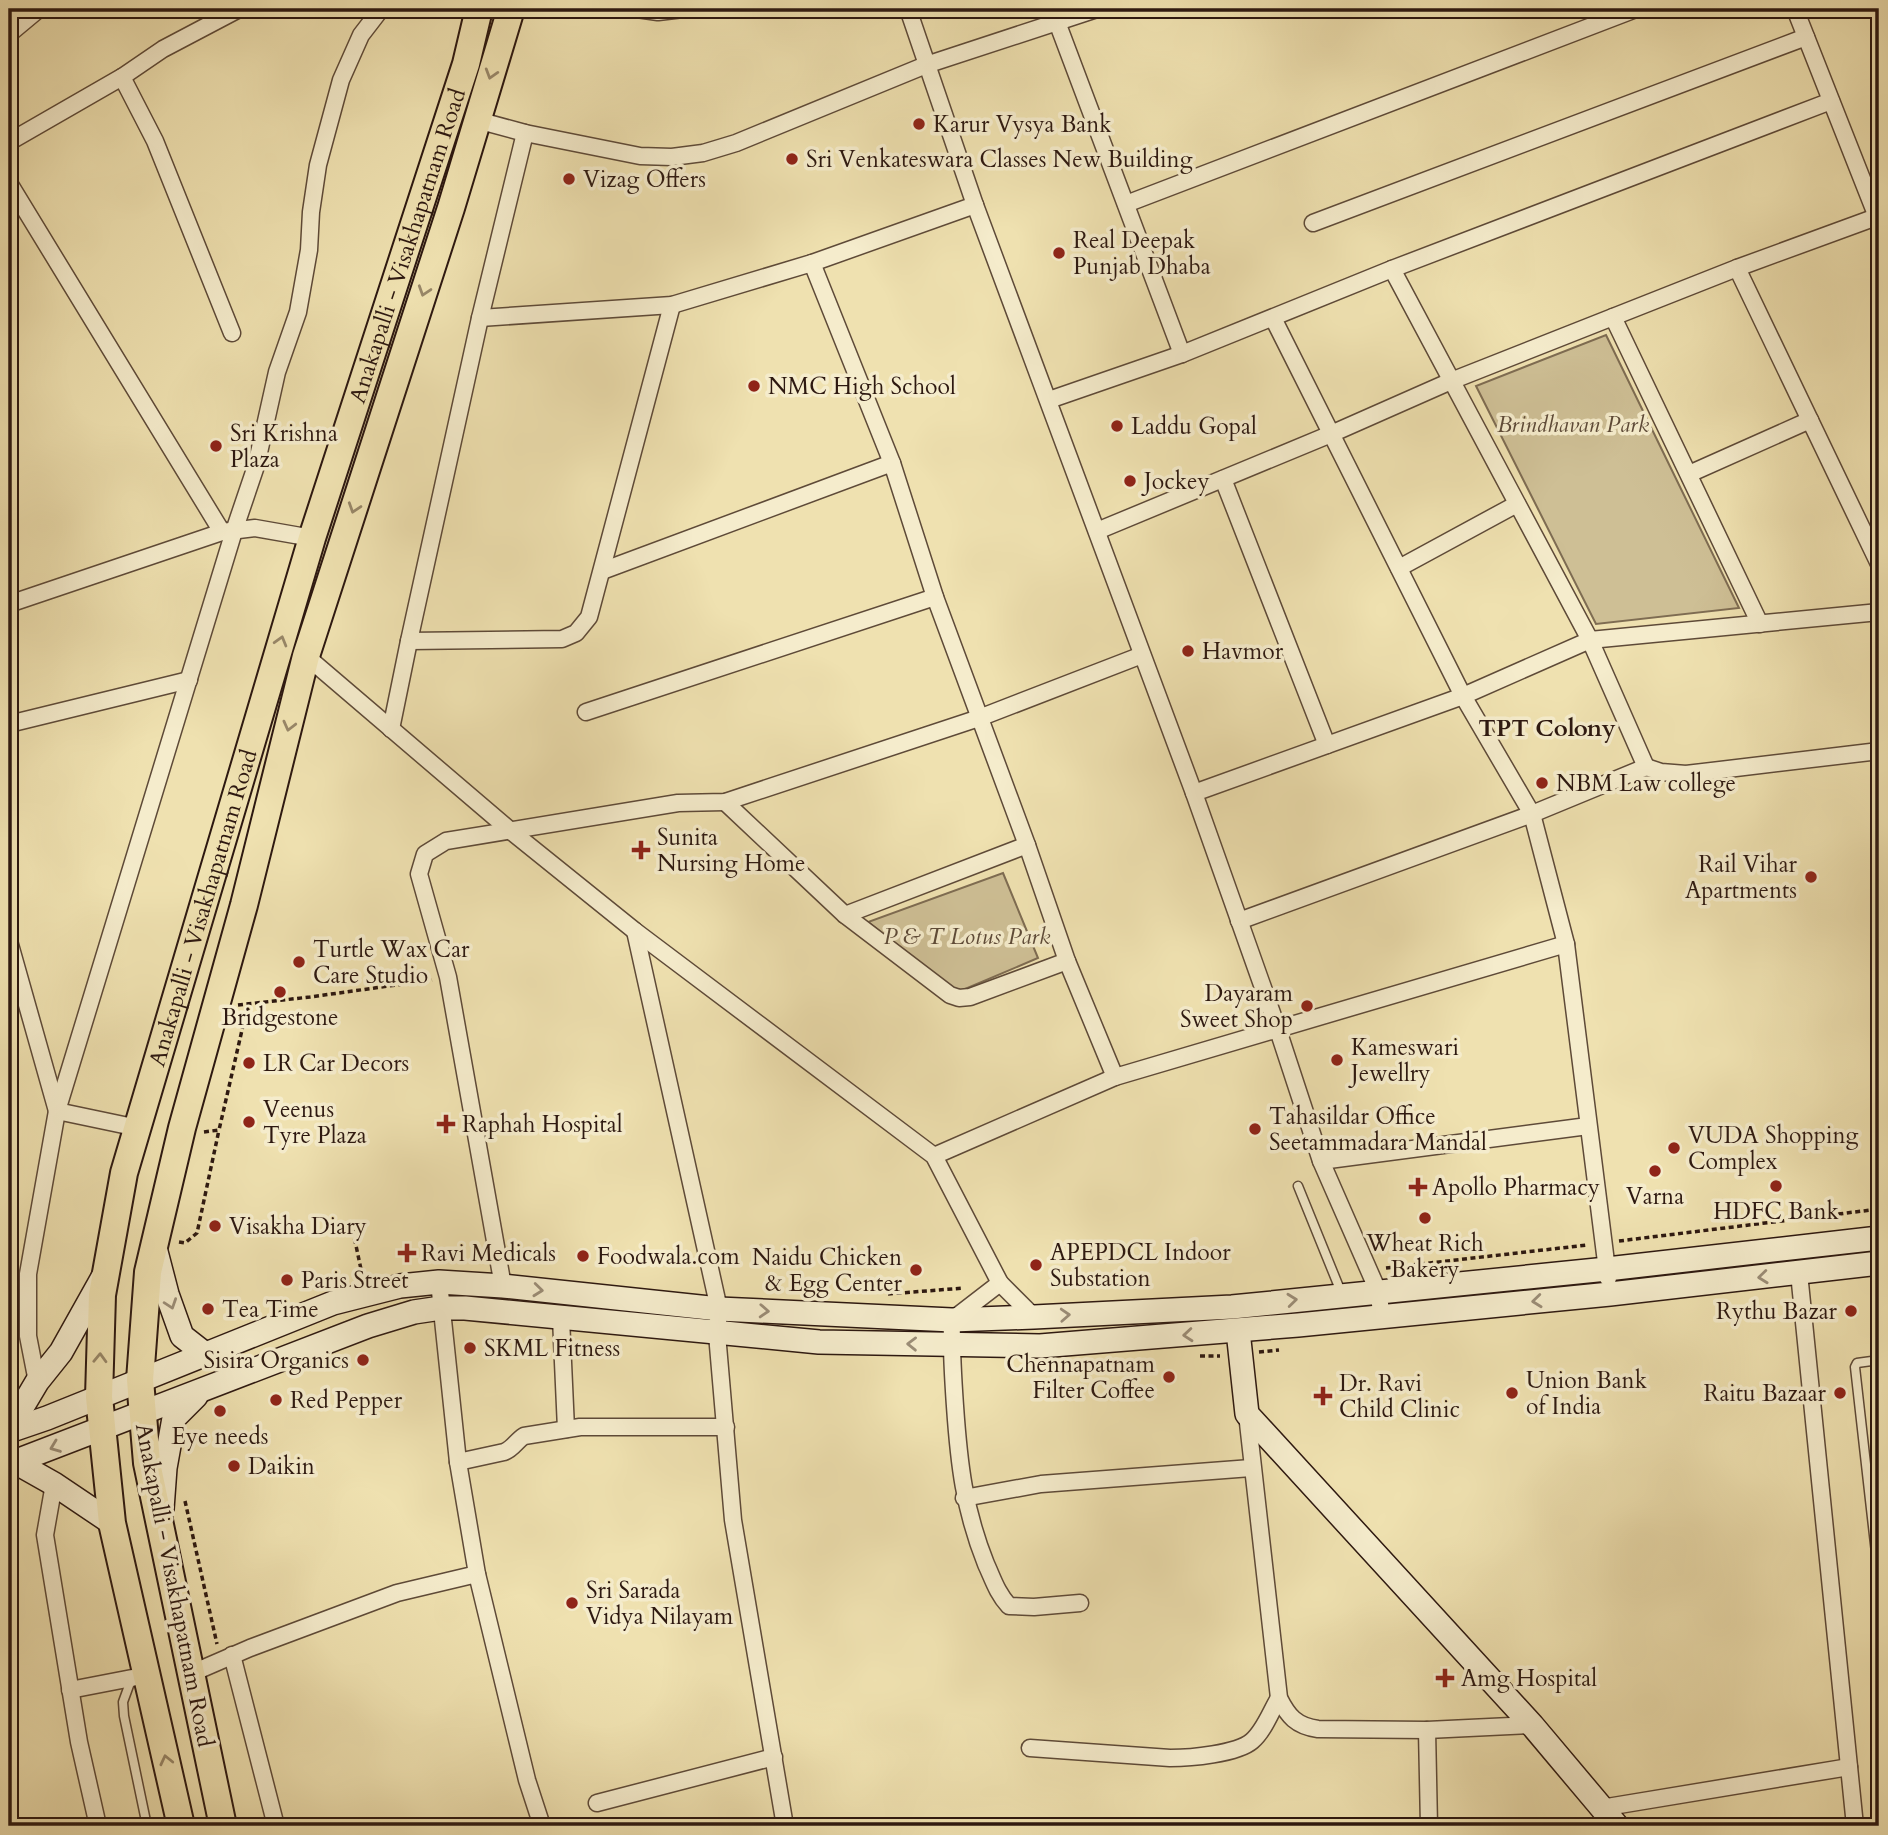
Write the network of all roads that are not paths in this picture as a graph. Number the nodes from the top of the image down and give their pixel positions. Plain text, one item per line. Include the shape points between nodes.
1 (39, 9) edge
2 (239, 9) edge
3 (381, 9) edge
4 (479, 9) edge
5 (511, 9) edge
6 (636, 9) edge
7 (683, 9) edge
8 (908, 9) edge
9 (1097, 9) edge
10 (1636, 9) edge
11 (1795, 9) edge
12 (1057, 22) junction
13 (9, 34) edge
14 (1806, 37) junction
15 (926, 65) junction
16 (122, 77) junction
17 (1831, 102) junction
18 (477, 120) junction
19 (525, 133) junction
20 (9, 142) edge
21 (9, 183) edge
22 (1126, 204) junction
23 (975, 205) junction
24 (1878, 218) edge
25 (1313, 223) dead end
26 (812, 263) junction
27 (1737, 268) junction
28 (1392, 270) junction
29 (672, 305) junction
30 (1613, 317) junction
31 (480, 318) junction
32 (1273, 318) junction
33 (232, 334) dead end
34 (1182, 354) junction
35 (1451, 381) junction
36 (1049, 400) junction
37 (1810, 420) junction
38 (1331, 434) junction
39 (892, 463) junction
40 (1689, 474) junction
41 (1223, 479) junction
42 (1517, 504) junction
43 (1097, 531) junction
44 (228, 532) junction
45 (312, 538) junction
46 (1879, 564) edge
47 (1399, 568) junction
48 (602, 571) junction
49 (935, 597) junction
50 (9, 604) edge
51 (1879, 612) edge
52 (1760, 624) junction
53 (1590, 640) junction
54 (409, 641) junction
55 (1142, 655) junction
56 (306, 656) junction
57 (189, 680) junction
58 (1463, 696) junction
59 (586, 712) dead end
60 (979, 718) junction
61 (9, 724) edge
62 (391, 729) junction
63 (1327, 745) junction
64 (1879, 751) edge
65 (1646, 766) junction
66 (1194, 793) junction
67 (725, 802) junction
68 (1532, 814) junction
69 (512, 832) junction
70 (1027, 845) junction
71 (845, 915) junction
72 (1239, 921) junction
73 (635, 931) junction
74 (9, 941) edge
75 (1566, 944) junction
76 (1067, 961) junction
77 (1278, 1030) junction
78 (1115, 1077) junction
79 (57, 1111) junction
80 (1588, 1126) junction
81 (138, 1128) junction
82 (934, 1156) junction
83 (1321, 1161) junction
84 (1298, 1186) dead end
85 (1879, 1238) edge
86 (155, 1241) junction
87 (1879, 1264) edge
88 (1606, 1269) junction
89 (107, 1270) junction
90 (1799, 1273) junction
91 (439, 1282) junction
92 (1000, 1283) junction
93 (503, 1286) junction
94 (1378, 1291) junction
95 (1610, 1294) junction
96 (1343, 1295) junction
97 (442, 1308) junction
98 (719, 1308) junction
99 (1034, 1317) junction
100 (1382, 1317) junction
101 (561, 1318) junction
102 (952, 1320) junction
103 (1238, 1331) junction
104 (717, 1334) junction
105 (951, 1345) junction
106 (205, 1353) junction
107 (1879, 1360) edge
108 (140, 1380) junction
109 (37, 1382) junction
110 (203, 1389) junction
111 (99, 1397) junction
112 (142, 1413) junction
113 (1247, 1414) junction
114 (726, 1427) junction
115 (566, 1429) junction
116 (9, 1430) edge
117 (101, 1430) junction
118 (458, 1462) junction
119 (12, 1463) edge
120 (1251, 1468) junction
121 (54, 1484) junction
122 (964, 1498) junction
123 (112, 1523) junction
124 (161, 1530) junction
125 (1879, 1556) edge
126 (477, 1574) junction
127 (1080, 1603) dead end
128 (226, 1658) junction
129 (137, 1666) junction
130 (190, 1674) junction
131 (70, 1690) junction
132 (1279, 1698) junction
133 (1532, 1725) junction
134 (1427, 1730) junction
135 (1030, 1748) dead end
136 (774, 1757) junction
137 (1849, 1767) junction
138 (597, 1802) dead end
139 (1601, 1808) junction
140 (99, 1826) edge
141 (147, 1826) edge
142 (181, 1826) edge
143 (223, 1826) edge
144 (276, 1826) edge
145 (542, 1826) edge
146 (785, 1826) edge
147 (1429, 1826) edge
148 (1617, 1826) edge
149 (1855, 1826) edge

1 - 13 street
2 - 16 street via 163,49
3 - 44 street via 361,35 341,80 318,165 298,312 277,372 256,466
4 - 45 main road, Anakapalli - Visakhapatnam Road via 466,64
5 -> 18 main road, Anakapalli - Visakhapatnam Road
6 - 7 street
8 - 15 street
9 - 12 street
10 - 22 street
11 - 14 street
12 - 15 street
12 - 22 street
14 - 17 street
14 - 25 street
15 - 19 street via 703,153 640,156
15 - 23 street
16 - 20 street
16 - 33 street via 155,141
17 - 24 street
17 - 28 street
18 - 19 street
18 -> 56 main road, Anakapalli - Visakhapatnam Road
19 - 31 street
21 - 44 street
22 - 34 street
23 - 26 street
23 - 36 street
24 - 27 street
26 - 29 street
26 - 39 street
27 - 30 street
27 - 37 street
28 - 32 street
28 - 35 street
29 - 31 street
29 - 48 street
30 - 35 street
30 - 40 street
31 - 54 street
32 - 34 street
32 - 38 street
34 - 36 street
35 - 38 street
35 - 42 street
36 - 43 street
37 - 40 street
37 - 46 street
38 - 41 street
38 - 47 street
39 - 48 street
39 - 49 street
40 - 52 street
41 - 43 street
41 - 63 street
42 - 47 street
42 - 53 street
43 - 55 street
44 - 45 street via 255,528
44 - 50 street
44 - 57 street
81 -> 45 main road, Anakapalli - Visakhapatnam Road
47 - 58 street
48 - 54 street via 589,617 576,633 562,639
49 - 59 street
49 - 60 street
51 - 52 street
52 - 53 street
53 - 58 street
53 - 65 street
54 - 62 street
55 - 60 street
55 - 66 street
56 - 62 street
56 -> 86 main road, Anakapalli - Visakhapatnam Road
57 - 61 street
57 - 79 street
58 - 63 street
58 - 68 street
60 - 67 street
60 - 70 street
62 - 69 street
63 - 66 street
64 - 65 street via 1686,774
65 - 68 street
66 - 72 street
67 - 69 street via 678,803
67 - 71 street
68 - 72 street
68 - 75 street
69 - 73 street
69 - 93 street via 446,841 425,854 419,874 447,978
70 - 71 street
70 - 76 street
71 - 76 street via 959,998
72 - 77 street
73 - 82 street
73 - 98 street
74 - 79 street
75 - 77 street
75 - 80 street
76 - 78 street
77 - 78 street
77 - 83 street
78 - 82 street
79 - 81 street
79 - 109 street via 28,1274 28,1336
80 - 83 street
80 - 88 street
81 - 89 main road, Anakapalli - Visakhapatnam Road via 124,1173
82 - 92 street
83 - 94 street
84 - 96 lane
85 - 88 main road
86 -> 106 main road via 182,1336
86 - 108 main road, Anakapalli - Visakhapatnam Road via 148,1272
87 - 90 main road
88 - 94 main road
88 - 95 street
89 - 109 main road via 61,1352
111 -> 89 main road, Anakapalli - Visakhapatnam Road
90 -> 95 main road
90 - 137 street
91 - 93 main road
91 - 97 street
91 - 106 main road via 365,1293
92 - 99 street
92 - 102 street
93 -> 98 main road
94 - 96 main road
94 - 100 street
95 -> 100 main road
99 -> 96 main road via 1232,1307
97 - 101 main road
97 - 110 main road via 368,1326
97 - 118 street
98 -> 102 main road
98 - 104 street
99 - 102 main road
100 - 103 main road
101 - 104 main road
101 - 115 street
102 - 105 street
103 -> 105 main road via 1079,1344
103 - 113 main road
105 -> 104 main road
104 - 114 street
105 - 122 street
106 - 108 main road
107 - 125 lane via 1855,1367
108 - 111 main road
108 - 112 main road, Anakapalli - Visakhapatnam Road
109 - 116 main road
110 - 112 main road
110 - 124 main road via 174,1418
111 - 116 main road
111 - 117 main road, Anakapalli - Visakhapatnam Road
112 - 117 main road
112 - 124 main road, Anakapalli - Visakhapatnam Road
113 - 120 street
113 - 133 main road
114 - 115 street
114 - 136 street via 733,1520
115 - 118 street via 524,1436 504,1452
117 -> 119 main road
117 - 123 main road, Anakapalli - Visakhapatnam Road
118 - 126 street
119 - 121 main road
120 - 122 street via 1041,1484
120 - 132 street
121 - 123 main road
121 - 131 street via 45,1535
122 - 127 street via 999,1595 1009,1606
123 - 129 main road, Anakapalli - Visakhapatnam Road
124 - 130 main road, Anakapalli - Visakhapatnam Road
126 - 128 street via 397,1592
126 - 145 street
128 - 130 street
128 - 144 street
129 - 131 street
129 - 141 lane via 123,1702
142 -> 129 main road, Anakapalli - Visakhapatnam Road
130 - 143 main road, Anakapalli - Visakhapatnam Road
131 - 140 street
132 - 134 street via 1286,1712 1305,1727
132 - 135 street via 1254,1740 1236,1749 1170,1758
133 - 134 street
133 - 139 main road
134 - 147 street
136 - 138 street
136 - 146 street
137 - 139 street
137 - 149 street
139 - 148 main road

